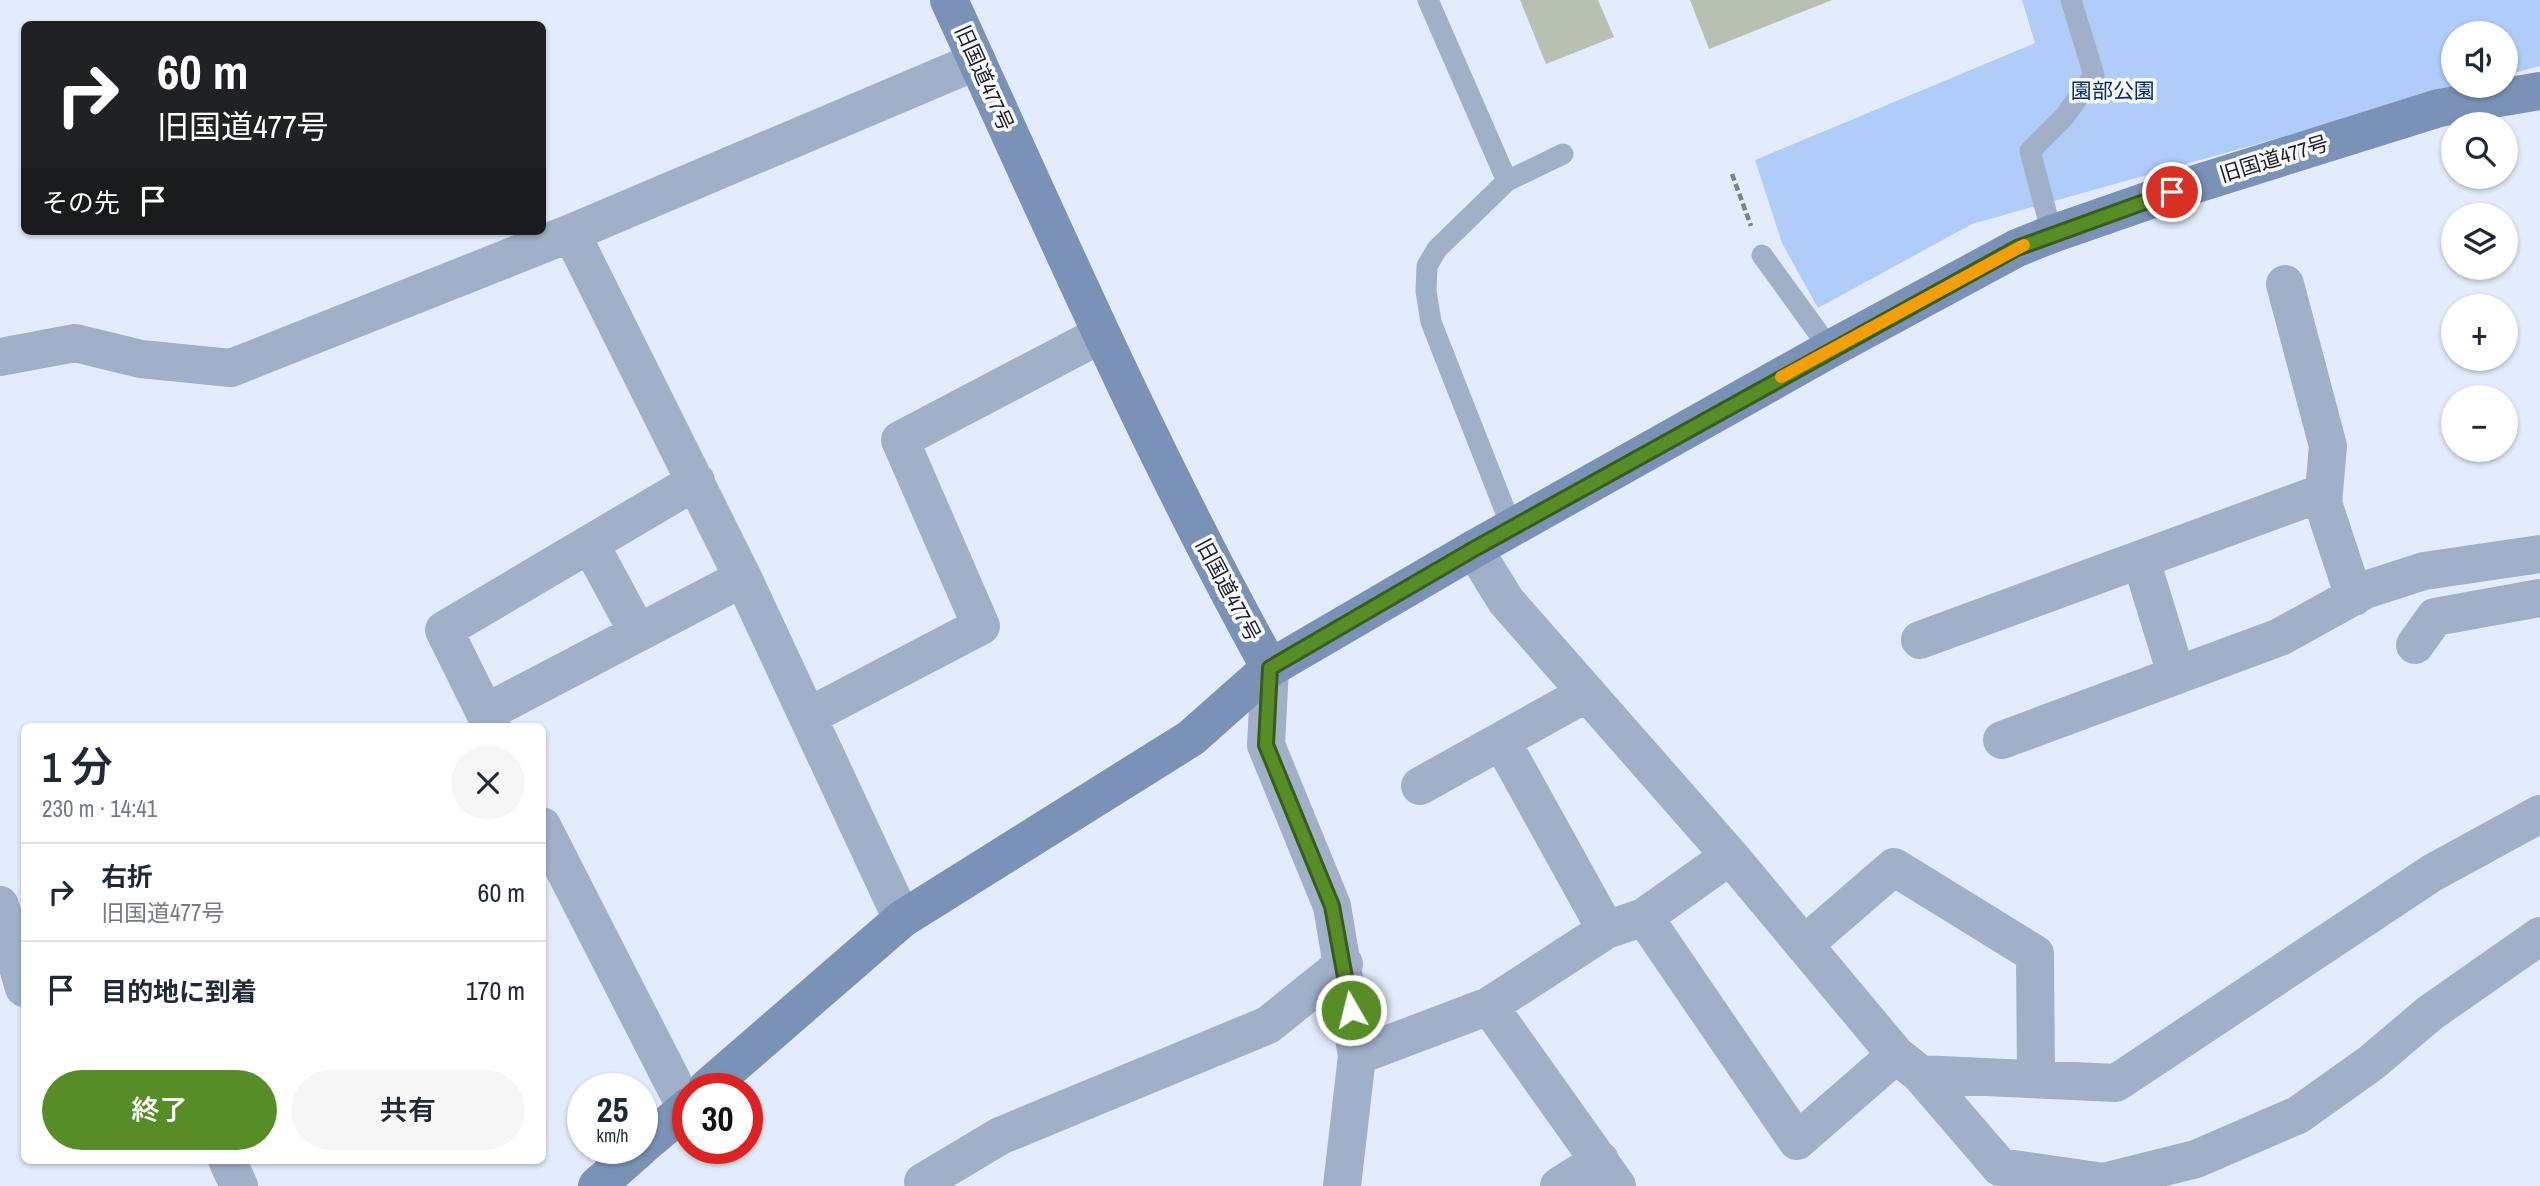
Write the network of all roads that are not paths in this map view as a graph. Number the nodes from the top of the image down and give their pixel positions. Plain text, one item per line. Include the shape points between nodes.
1 (949, 0) edge
2 (1428, 0) edge
3 (2071, 0) edge
4 (977, 61) junction
5 (2540, 91) edge
6 (1563, 155) dead end
7 (1507, 181) junction
8 (571, 233) junction
9 (2052, 234) junction
10 (1762, 255) road end
11 (2285, 284) dead end
12 (1100, 335) junction
13 (1830, 349) junction
14 (0, 357) edge
15 (696, 481) junction
16 (2324, 492) junction
17 (1513, 528) junction
18 (590, 544) junction
19 (1474, 549) junction
20 (2540, 554) edge
21 (2141, 560) junction
22 (743, 578) junction
23 (2354, 597) junction
24 (2540, 598) edge
25 (638, 633) junction
26 (1920, 640) dead end
27 (2415, 645) dead end
28 (1270, 668) junction
29 (2176, 674) junction
30 (1587, 693) junction
31 (809, 716) junction
32 (489, 720) edge
33 (2002, 740) dead end
34 (1502, 742) junction
35 (1420, 786) dead end
36 (2540, 814) edge
37 (546, 833) edge
38 (1730, 856) junction
39 (1644, 917) junction
40 (902, 919) junction
41 (2, 922) edge
42 (1606, 930) junction
43 (2540, 936) edge
44 (1805, 944) junction
45 (1344, 964) junction
46 (21, 979) edge
47 (1489, 1006) junction
48 (1357, 1056) junction
49 (1908, 1065) junction
50 (679, 1073) edge
51 (726, 1073) edge
52 (2036, 1079) junction
53 (672, 1120) edge
54 (658, 1132) edge
55 (229, 1164) edge
56 (622, 1164) edge
57 (1609, 1173) edge
58 (1989, 1176) edge
59 (920, 1185) edge
60 (239, 1186) edge
61 (597, 1186) edge
62 (1342, 1186) edge
63 (1559, 1186) edge

1 - 4 street, 旧国道477号
2 - 7 lane
3 - 9 lane via 2094,75 2065,116 2031,151
4 - 8 street
4 - 12 street, 旧国道477号
5 - 9 street, 旧国道477号 via 2439,108
6 - 7 lane
7 - 17 lane via 1437,249 1427,265 1426,291 1431,322
8 - 14 street via 231,368 141,359 75,343
8 - 15 street
9 - 13 street, 旧国道477号 via 2017,248
10 - 13 lane
11 - 16 street via 2328,446
12 - 28 street, 旧国道477号 via 1220,578
12 - 31 street via 900,440 981,625
13 - 17 street, 旧国道477号
15 - 18 street
15 - 22 street
16 - 21 street
16 - 23 street via 2323,502
17 - 19 street, 旧国道477号
18 - 25 street
18 - 32 street via 444,630
19 - 28 street, 旧国道477号
19 - 30 street via 1506,601
20 - 23 street via 2424,571
21 - 26 street
21 - 29 street
22 - 25 street
22 - 31 street
23 - 29 street via 2280,637
24 - 27 street via 2435,617
25 - 32 street
28 - 40 street via 1191,738
28 - 45 street via 1266,745 1332,906
29 - 33 street
30 - 34 street
30 - 38 street
31 - 40 street
34 - 35 street
34 - 42 street
36 - 52 street via 2432,873 2116,1083
37 - 50 street
38 - 39 street
38 - 44 street
39 - 42 street
39 - 49 street via 1797,1141
40 - 51 street
41 - 46 street
42 - 47 street
43 - 58 street via 2430,1013 2298,1115 2208,1153 2104,1182
44 - 49 street
44 - 52 street via 1894,867 2035,954
45 - 48 street
45 - 59 street via 1268,1025 1000,1136
47 - 48 street
47 - 57 street
48 - 62 street
49 - 52 street
49 - 58 street
53 - 54 street
55 - 60 street
56 - 61 street
57 - 63 street

